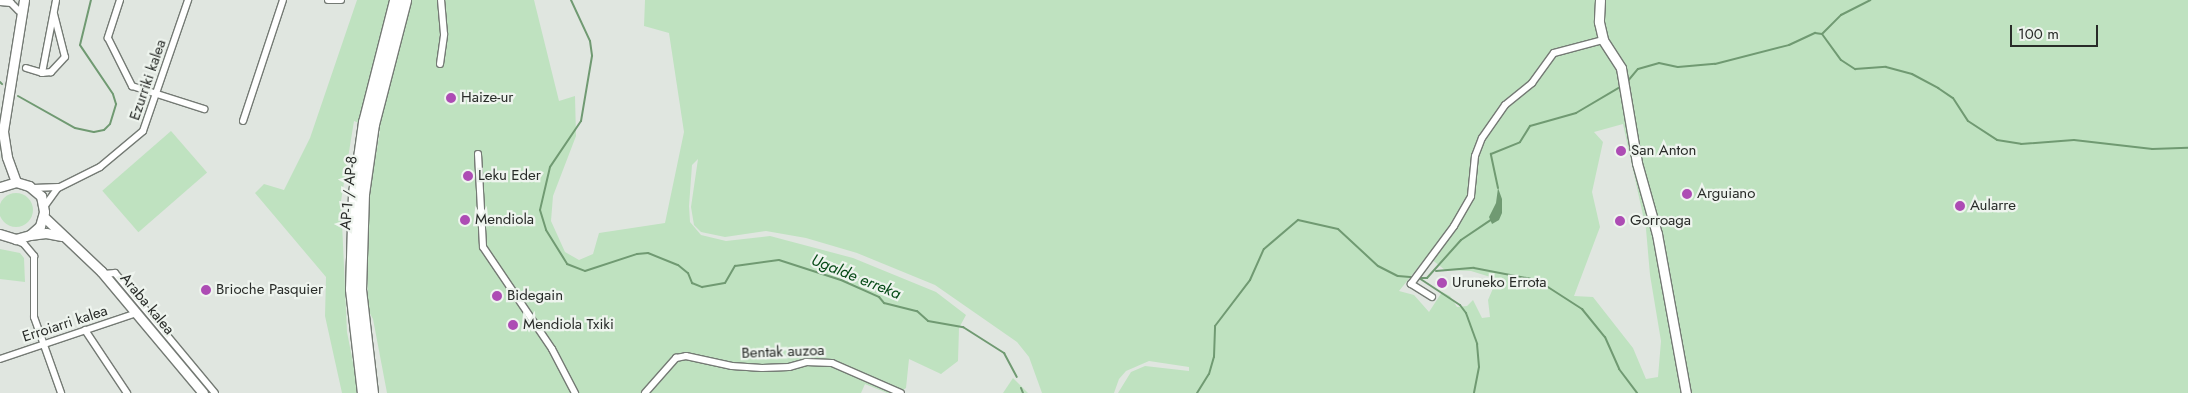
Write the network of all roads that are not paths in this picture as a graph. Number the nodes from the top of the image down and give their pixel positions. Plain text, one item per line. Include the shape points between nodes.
1 (23, 0) edge
2 (56, 0) edge
3 (120, 0) edge
4 (188, 0) edge
5 (283, 0) edge
6 (328, 0) edge
7 (341, 0) edge
8 (395, 0) edge
9 (405, 0) edge
10 (441, 0) edge
11 (1600, 0) edge
12 (1, 4) edge
13 (19, 11) junction
14 (54, 14) junction
15 (1603, 40) junction
16 (440, 64) dead end
17 (26, 68) dead end
18 (42, 73) junction
19 (157, 94) junction
20 (204, 109) dead end
21 (0, 120) edge
22 (243, 121) dead end
23 (478, 154) dead end
24 (16, 182) junction
25 (62, 186) junction
26 (0, 187) edge
27 (33, 188) junction
28 (44, 207) junction
29 (44, 217) junction
30 (30, 236) junction
31 (4, 237) edge
32 (66, 237) junction
33 (104, 274) junction
34 (1432, 297) dead end
35 (137, 313) junction
36 (85, 330) junction
37 (42, 344) junction
38 (0, 359) edge
39 (61, 393) edge
40 (128, 393) edge
41 (203, 393) edge
42 (215, 393) edge
43 (363, 393) edge
44 (372, 393) edge
45 (575, 393) edge
46 (646, 393) edge
47 (902, 393) edge
48 (1686, 393) edge

1 - 13 street
1 - 24 street via 3,131 7,157
2 - 14 street
3 - 19 street via 108,38 132,86
4 - 19 street, Ezurriki kalea
5 - 22 street
6 - 7 street
8 - 43 highway, AP-1 / AP-8 via 364,122 352,217 352,313
9 - 44 highway, AP-1 / AP-8 via 375,116 363,194 360,289
10 - 16 street via 444,34
11 - 15 street via 1599,22
12 - 13 street via 12,3
13 - 21 street
14 - 18 street
14 - 18 street via 65,57 51,72
15 - 34 street via 1554,52 1532,83 1505,106 1478,147 1471,196 1411,284
15 - 48 street via 1622,68 1637,163 1657,234
17 - 18 street
19 - 20 street
19 - 25 street, Ezurriki kalea via 143,131 100,167
23 - 45 street via 483,247 533,320
24 - 26 street
24 - 27 street
25 - 27 street
25 - 28 street
27 - 28 street
28 - 29 street
29 - 30 street
29 - 32 street, Araba kalea
30 - 31 street
30 - 32 street via 46,233
31 - 37 street via 24,244 34,256 32,295
32 - 33 street, Araba kalea
33 - 35 street, Araba kalea
33 - 42 street via 115,273
35 - 36 street, Erroiarri kalea
35 - 41 street, Araba kalea
36 - 37 street, Erroiarri kalea
36 - 40 street
37 - 38 street, Erroiarri kalea
37 - 39 street
46 - 47 street, Bentak auzoa via 676,358 686,356 732,366 762,368 789,367 806,362 832,363

